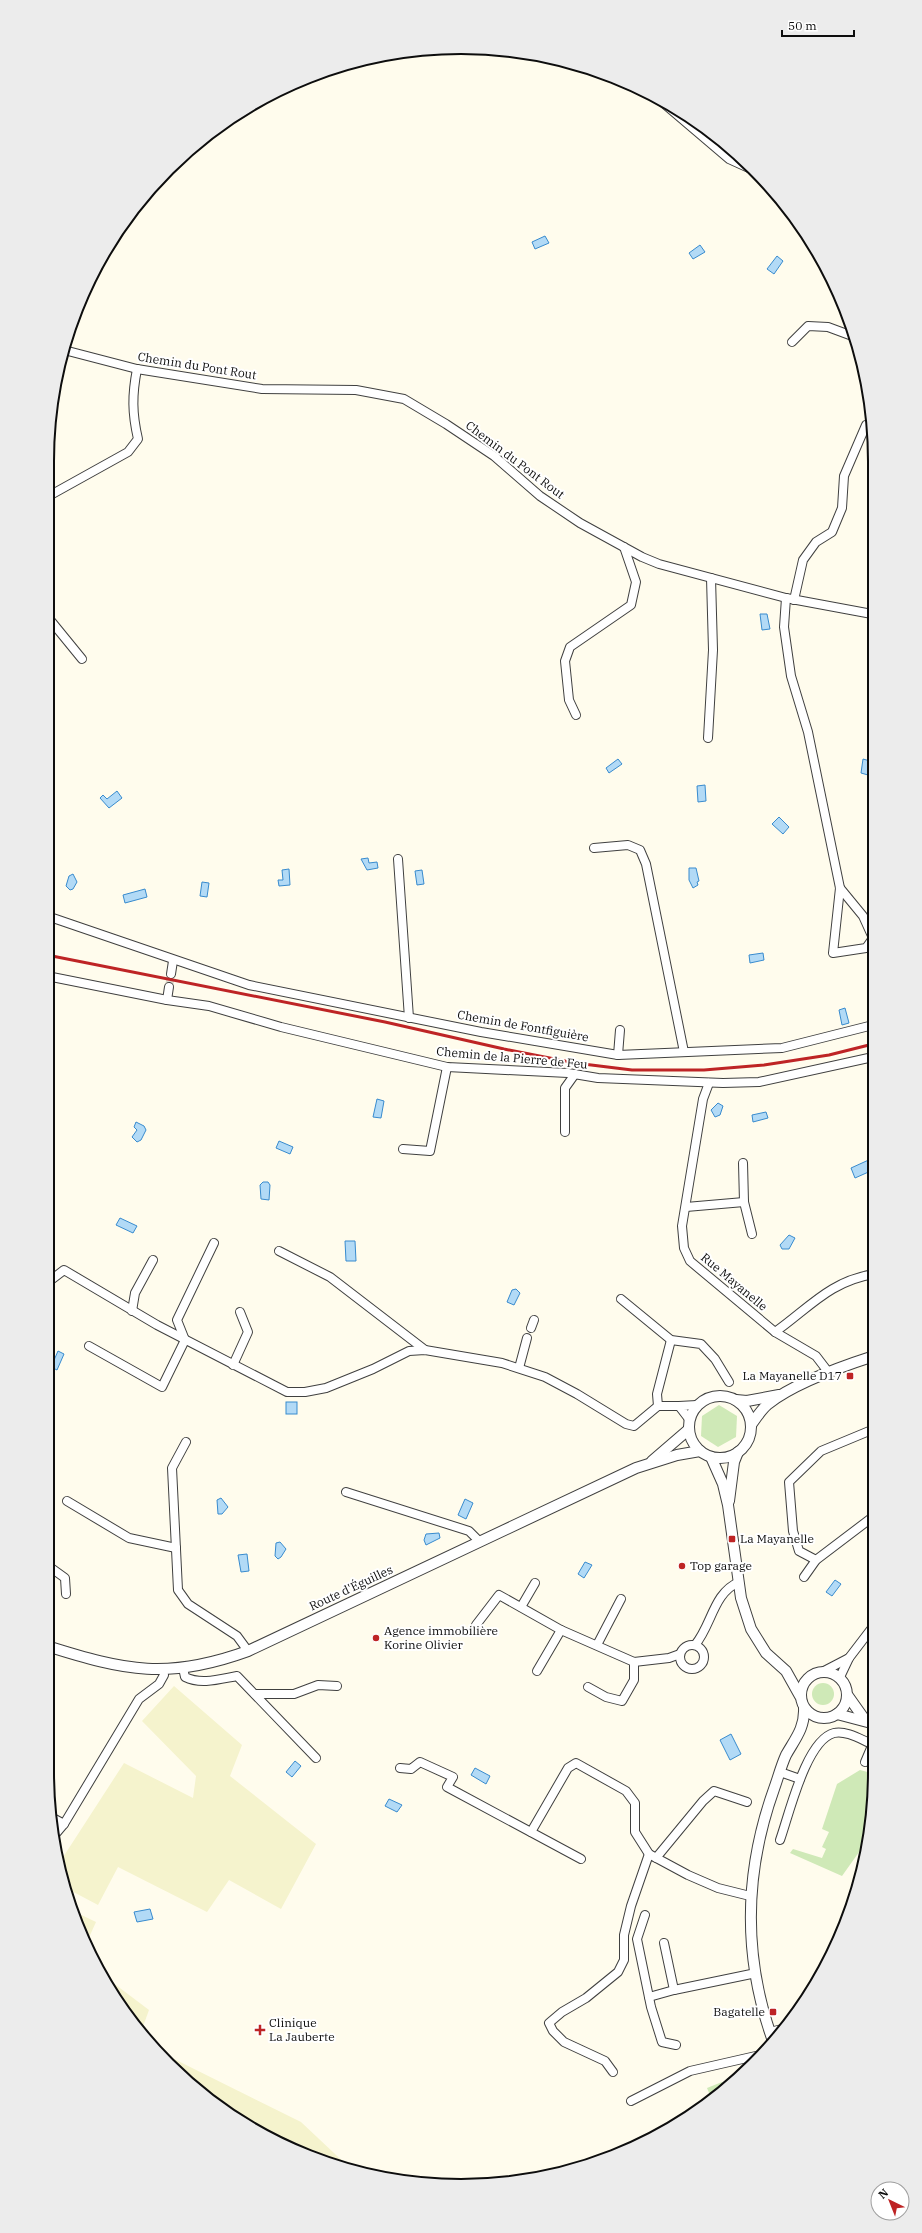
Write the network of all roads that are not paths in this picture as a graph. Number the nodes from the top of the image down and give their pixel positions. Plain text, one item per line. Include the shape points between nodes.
1 (686, 122) edge
2 (738, 163) edge
3 (847, 334) edge
4 (792, 342) dead end
5 (69, 351) edge
6 (137, 369) junction
7 (866, 425) dead end
8 (54, 493) edge
9 (624, 547) junction
10 (711, 578) junction
11 (790, 599) junction
12 (868, 613) edge
13 (54, 625) edge
14 (82, 659) dead end
15 (576, 715) dead end
16 (708, 738) dead end
17 (594, 848) dead end
18 (398, 859) dead end
19 (840, 888) junction
20 (54, 918) edge
21 (868, 927) edge
22 (868, 945) edge
23 (174, 961) junction
24 (171, 974) tunnel mouth
25 (54, 977) edge
26 (169, 987) tunnel mouth
27 (167, 1000) junction
28 (409, 1018) junction
29 (868, 1026) edge
30 (620, 1030) dead end
31 (684, 1052) junction
32 (618, 1055) junction
33 (868, 1058) edge
34 (447, 1067) junction
35 (575, 1074) junction
36 (709, 1083) junction
37 (565, 1132) dead end
38 (403, 1149) dead end
39 (743, 1163) dead end
40 (744, 1202) junction
41 (686, 1207) junction
42 (752, 1234) dead end
43 (214, 1243) dead end
44 (279, 1251) dead end
45 (153, 1260) dead end
46 (868, 1275) edge
47 (54, 1278) edge
48 (621, 1299) dead end
49 (132, 1312) junction
50 (240, 1312) dead end
51 (534, 1320) dead end
52 (531, 1328) dead end
53 (775, 1332) junction
54 (527, 1338) dead end
55 (185, 1340) junction
56 (671, 1340) junction
57 (89, 1346) dead end
58 (425, 1350) junction
59 (868, 1358) edge
60 (233, 1365) junction
61 (519, 1368) junction
62 (829, 1373) junction
63 (729, 1382) dead end
64 (782, 1394) junction
65 (736, 1400) junction
66 (697, 1405) junction
67 (658, 1406) junction
68 (679, 1406) junction
69 (689, 1419) junction
70 (751, 1425) junction
71 (688, 1430) junction
72 (868, 1431) edge
73 (186, 1442) dead end
74 (700, 1452) junction
75 (738, 1452) junction
76 (711, 1457) junction
77 (651, 1462) junction
78 (346, 1492) dead end
79 (67, 1501) dead end
80 (728, 1505) junction
81 (868, 1524) edge
82 (480, 1542) junction
83 (176, 1548) junction
84 (816, 1560) junction
85 (54, 1570) edge
86 (804, 1577) dead end
87 (739, 1582) junction
88 (536, 1583) dead end
89 (66, 1594) dead end
90 (621, 1599) dead end
91 (521, 1607) junction
92 (476, 1625) dead end
93 (561, 1630) junction
94 (868, 1633) edge
95 (704, 1634) junction
96 (597, 1645) junction
97 (695, 1645) junction
98 (54, 1648) edge
99 (248, 1650) junction
100 (703, 1653) junction
101 (680, 1654) junction
102 (669, 1658) junction
103 (849, 1658) junction
104 (634, 1662) junction
105 (684, 1666) junction
106 (183, 1668) junction
107 (163, 1670) junction
108 (537, 1671) dead end
109 (786, 1671) junction
110 (824, 1671) junction
111 (840, 1677) junction
112 (808, 1678) junction
113 (337, 1686) dead end
114 (588, 1687) dead end
115 (255, 1694) junction
116 (800, 1696) junction
117 (848, 1696) junction
118 (804, 1708) junction
119 (837, 1714) junction
120 (824, 1718) junction
121 (865, 1720) junction
122 (868, 1721) edge
123 (802, 1729) junction
124 (868, 1740) edge
125 (868, 1755) edge
126 (316, 1758) dead end
127 (865, 1762) dead end
128 (400, 1768) dead end
129 (780, 1772) junction
130 (800, 1780) junction
131 (747, 1802) dead end
132 (57, 1820) edge
133 (64, 1824) junction
134 (58, 1831) edge
135 (531, 1832) junction
136 (780, 1840) dead end
137 (652, 1856) junction
138 (581, 1859) dead end
139 (750, 1896) junction
140 (645, 1915) dead end
141 (664, 1943) dead end
142 (756, 1973) junction
143 (674, 1990) junction
144 (649, 1997) junction
145 (772, 2035) edge
146 (676, 2045) dead end
147 (752, 2057) edge
148 (612, 2072) dead end
149 (631, 2101) dead end

1 - 2 street via 729,159
3 - 4 street via 828,327 808,326
5 - 6 street, Chemin du Pont Rout
6 - 8 street via 132,414 138,439 128,452
6 - 9 street, Chemin du Pont Rout via 262,389 356,390 404,399 494,456 540,496 580,523
7 - 11 street via 844,476 842,508 832,532 816,542 803,560
9 - 10 street, Chemin du Pont Rout via 659,564
9 - 15 street via 636,582 631,605 570,647 565,661 569,700
10 - 11 street, Chemin du Pont Rout
10 - 16 street via 713,650
11 - 12 street, Chemin du Pont Rout
11 - 19 street via 784,627 791,676 808,732
13 - 14 street
17 - 31 street via 628,845 640,850 646,864
18 - 28 street
19 - 21 street via 863,916
19 - 22 street via 833,953 866,948
20 - 23 street
23 - 24 street
23 - 28 street, Chemin de Fontfiguière via 248,986
25 - 27 street, Chemin de la Pierre de Feu
26 - 27 street
27 - 34 street, Chemin de la Pierre de Feu via 210,1006 281,1027
28 - 32 street, Chemin de Fontfiguière
29 - 31 street, Chemin de Fontfiguière via 782,1048
30 - 32 street
31 - 32 street, Chemin de Fontfiguière
33 - 36 street, Chemin de la Pierre de Feu via 759,1082
34 - 35 street, Chemin de la Pierre de Feu
34 - 38 street via 430,1151
35 - 36 street, Chemin de la Pierre de Feu via 598,1078
35 - 37 street via 565,1088
36 - 41 street, Rue Mayanelle via 703,1099
39 - 40 street
40 - 41 street
40 - 42 street
41 - 53 street, Rue Mayanelle via 682,1226 684,1248 690,1261
43 - 55 street via 177,1320
44 - 58 street via 330,1277
45 - 49 street via 135,1294
46 - 53 street via 857,1277 820,1295
47 - 49 street via 64,1270
48 - 56 street
49 - 55 street
50 - 60 street via 248,1332
51 - 52 street
53 - 62 street, Rue Mayanelle via 816,1356
54 - 61 street
55 - 57 street via 162,1387
55 - 60 street
56 - 63 street via 701,1344 716,1359
56 - 67 street via 657,1394
58 - 60 street via 409,1351 326,1388 305,1392 287,1392
58 - 61 street
59 - 62 street
61 - 67 street via 545,1377 626,1424 634,1426
62 - 64 street
64 - 65 street via 747,1401
64 - 70 street via 761,1411
65 - 66 street via 712,1397
65 - 70 street via 746,1411
66 - 68 street
66 - 69 street
67 - 68 street
68 - 69 street
69 - 71 street
70 - 75 street via 748,1440
71 - 74 street via 692,1442
71 - 77 street, Route d'Éguilles
72 - 84 street via 821,1451 789,1482 793,1531 799,1552
73 - 83 street via 172,1468
74 - 76 street
74 - 77 street, Route d'Éguilles via 692,1451
75 - 76 street via 725,1458
75 - 80 street via 734,1462
76 - 80 street via 723,1484
77 - 82 street, Route d'Éguilles
78 - 82 street via 469,1531
79 - 83 street via 129,1538
80 - 87 street
81 - 84 street
82 - 99 street, Route d'Éguilles
83 - 99 street via 178,1590 188,1604 237,1636
84 - 86 street
85 - 89 street via 65,1578
87 - 95 street via 723,1593
87 - 109 street via 741,1598 751,1629 766,1653
88 - 91 street
90 - 96 street
91 - 92 street via 499,1595
91 - 93 street
93 - 96 street
93 - 108 street
94 - 103 street
95 - 97 street
95 - 100 street
96 - 104 street
97 - 100 street
97 - 101 street via 687,1646
98 - 107 street, Route d'Éguilles via 102,1663
99 - 106 street, Route d'Éguilles via 206,1664
100 - 105 street via 703,1661 698,1667
101 - 102 street
101 - 105 street
102 - 104 street
102 - 105 street
103 - 110 street
103 - 111 street
104 - 114 street via 634,1680 622,1701 606,1697
106 - 107 street, Route d'Éguilles
106 - 115 street via 185,1677 191,1680 237,1676
107 - 133 street via 164,1675 159,1684 139,1699 127,1716
109 - 112 street
109 - 116 street
110 - 111 street
110 - 112 street
111 - 117 street via 846,1686
112 - 116 street via 802,1686
113 - 115 street via 318,1685 294,1694
115 - 126 street
116 - 118 street
117 - 119 street
117 - 121 street
118 - 120 street via 810,1714
118 - 123 street via 805,1720
119 - 120 street
119 - 121 street
120 - 123 street
121 - 122 street
123 - 129 street
124 - 130 street via 849,1734 834,1733 822,1740
125 - 127 street
128 - 135 street via 411,1769 420,1762 434,1766 453,1777 447,1787
129 - 130 street
129 - 139 street via 766,1811
130 - 136 street
131 - 137 street via 714,1791
132 - 133 street
133 - 134 street
135 - 137 street via 568,1768 576,1763 626,1790 635,1803 635,1832
135 - 138 street
137 - 139 street via 718,1888
137 - 148 street via 631,1906 624,1935 624,1960 618,1972 549,2023 553,2032 564,2042 605,2061
139 - 142 street via 750,1933
140 - 144 street via 636,1940
141 - 143 street
142 - 143 street
142 - 145 street
143 - 144 street
144 - 146 street via 662,2042
147 - 149 street via 690,2071

